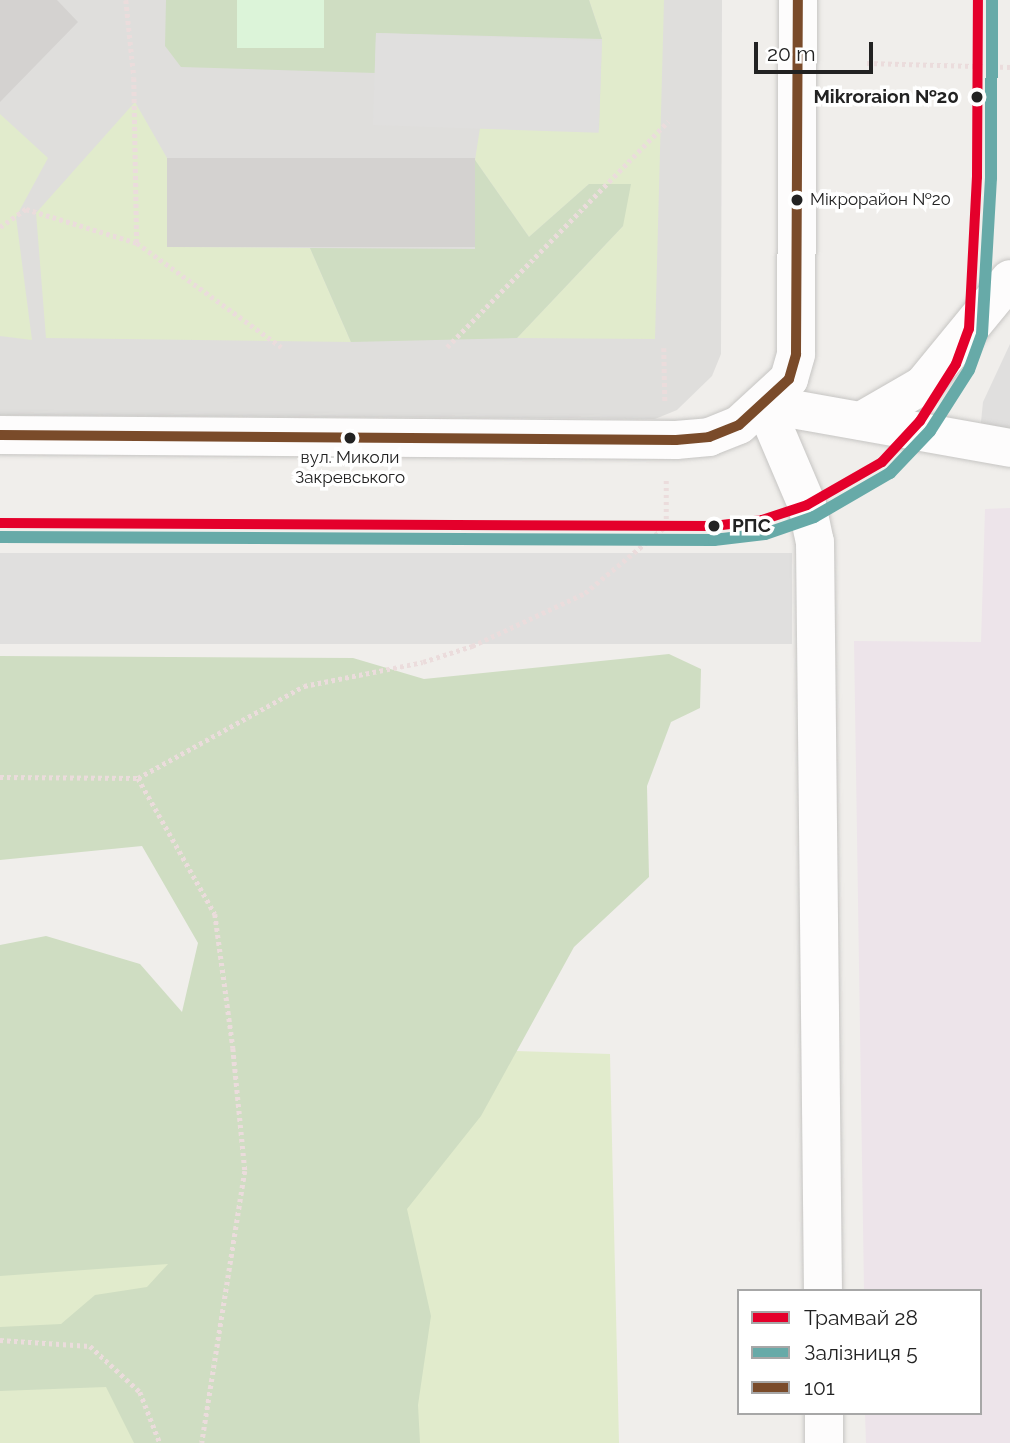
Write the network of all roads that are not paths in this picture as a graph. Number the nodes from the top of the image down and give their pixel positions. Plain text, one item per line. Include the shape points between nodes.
1 (798, 0) edge
2 (1010, 279) edge
3 (764, 404) junction
4 (861, 421) junction
5 (0, 435) edge
6 (1010, 448) edge
7 (822, 1289) edge
8 (824, 1415) edge
9 (824, 1443) edge

1 - 3 street via 796,354 789,379
2 - 4 street via 923,385
3 - 4 street
3 - 5 street via 739,425 709,437 676,440
3 - 7 street via 807,505 815,542
4 - 6 street
8 - 9 street

